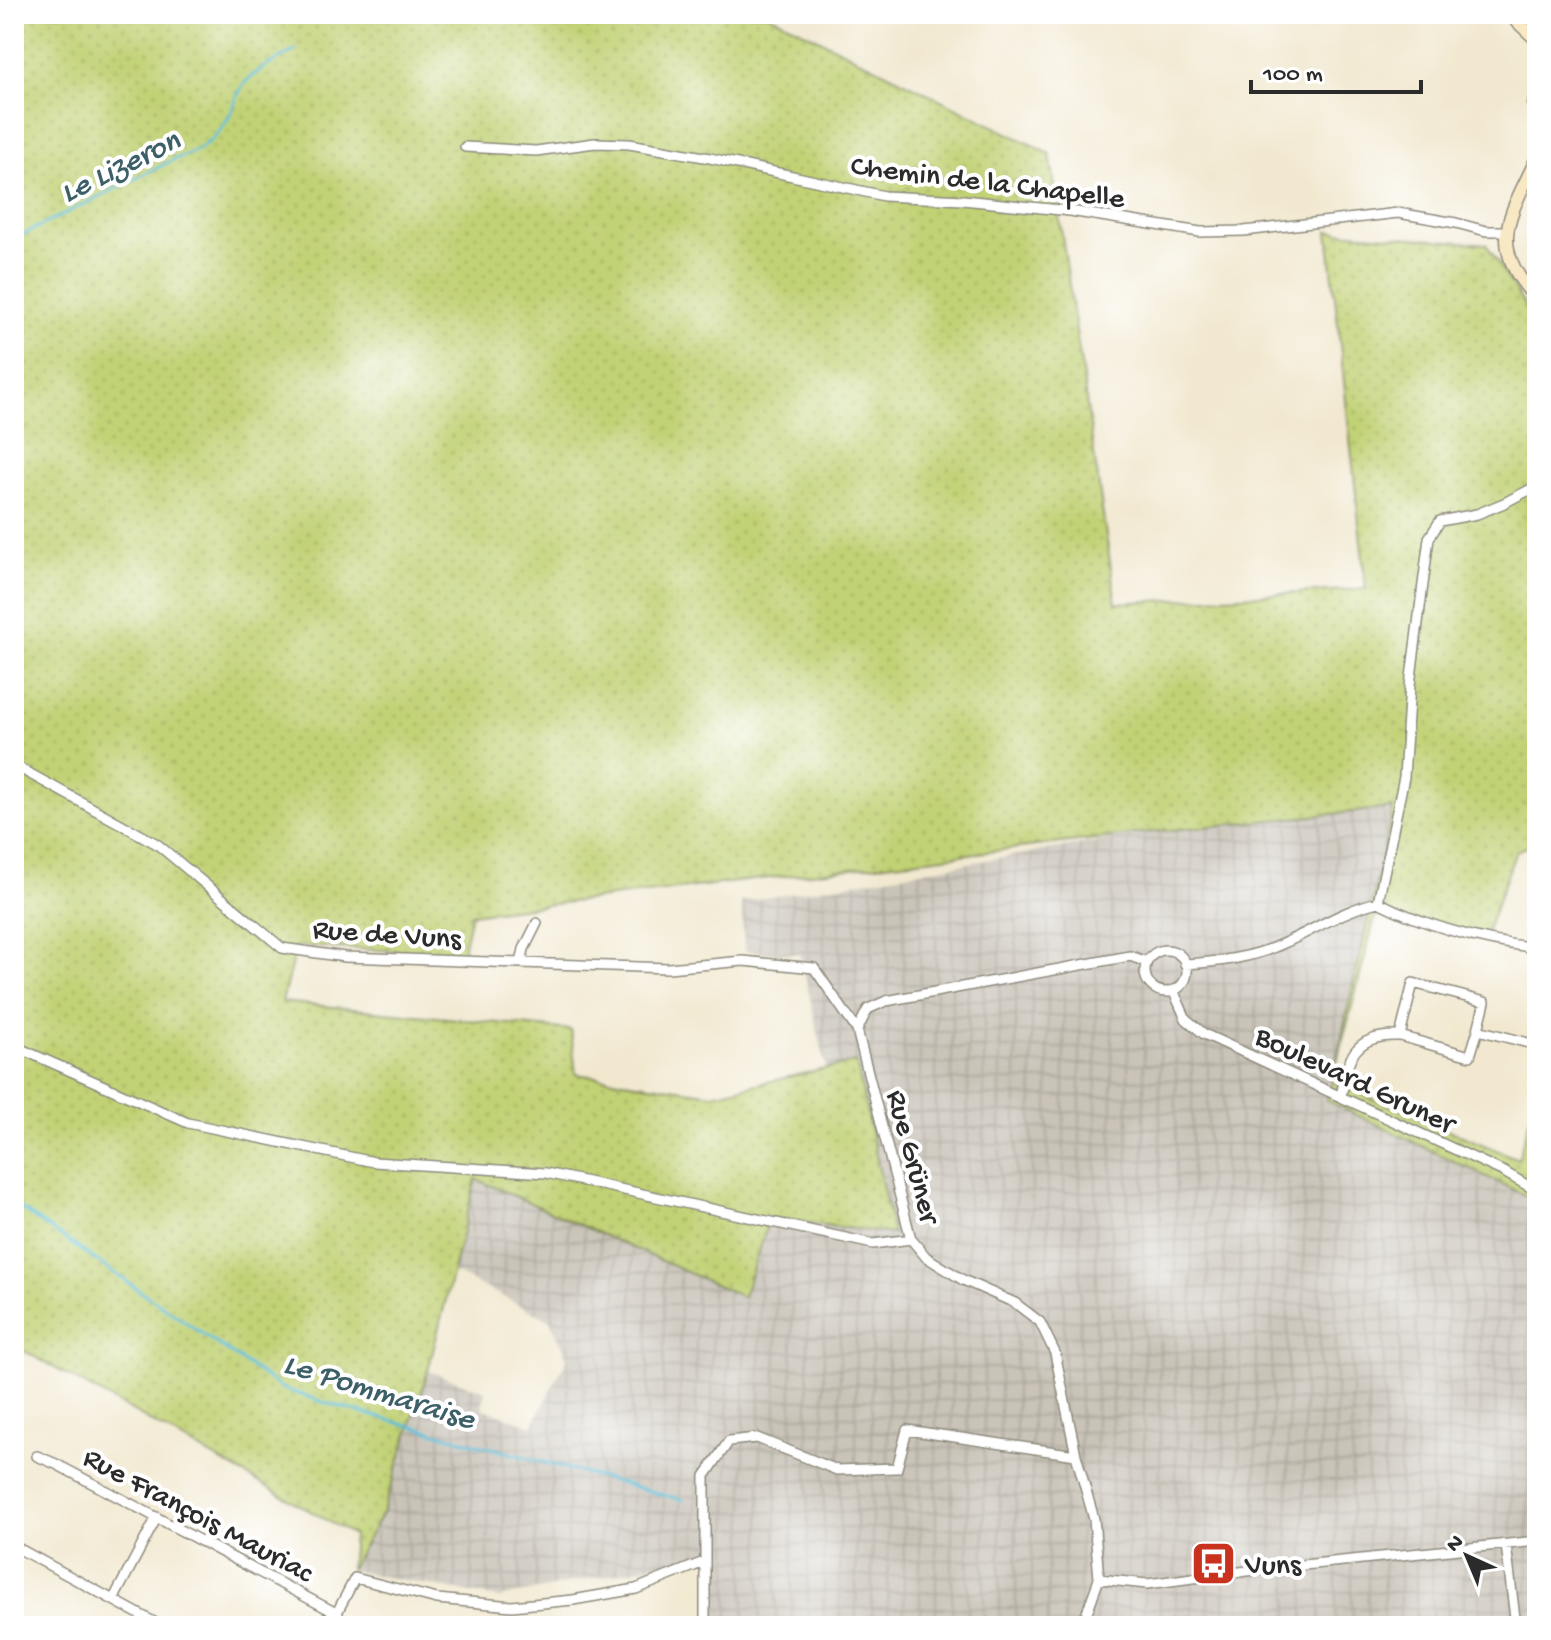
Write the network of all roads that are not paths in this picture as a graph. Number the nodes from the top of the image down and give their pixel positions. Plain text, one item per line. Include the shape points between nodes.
1 (1509, 14) edge
2 (1536, 41) edge
3 (1537, 91) edge
4 (1537, 118) edge
5 (465, 147) dead end
6 (1537, 158) edge
7 (1537, 171) edge
8 (1525, 185) junction
9 (1505, 231) junction
10 (1537, 299) edge
11 (1537, 486) edge
12 (14, 765) edge
13 (1378, 902) junction
14 (537, 923) dead end
15 (1537, 948) edge
16 (1147, 962) junction
17 (521, 963) junction
18 (1185, 964) junction
19 (814, 968) joint
20 (1173, 990) junction
21 (857, 1030) junction
22 (1478, 1030) junction
23 (1400, 1036) junction
24 (1536, 1045) edge
25 (14, 1046) edge
26 (1341, 1097) junction
27 (1537, 1191) edge
28 (911, 1239) junction
29 (1076, 1455) junction
30 (37, 1456) dead end
31 (157, 1517) junction
32 (1537, 1541) edge
33 (1506, 1545) junction
34 (14, 1546) edge
35 (704, 1562) junction
36 (1099, 1579) junction
37 (113, 1600) junction
38 (338, 1614) junction
39 (161, 1626) edge
40 (330, 1626) edge
41 (705, 1626) edge
42 (1082, 1626) edge
43 (1516, 1626) edge

1 - 2 main road
3 - 4 main road
5 - 9 street, Chemin de la Chapelle via 536,151 629,144 884,196 1070,211 1200,232 1398,213
6 - 8 main road
7 - 8 main road
8 - 9 main road
9 - 10 main road via 1514,268
11 - 13 street via 1477,514 1440,521 1429,538 1404,777
12 - 17 street, Rue de Vuns via 157,844 282,948 345,957
13 - 15 street via 1466,937
13 - 18 street via 1355,907 1279,946 1223,961
14 - 17 street
16 - 18 street via 1156,952 1170,950
16 - 20 street via 1148,982 1159,990
16 - 21 street via 1130,956 886,1001 868,1009
17 - 19 street, Rue de Vuns via 668,968 743,961
18 - 20 street via 1183,982
19 - 21 street, Rue Grüner
20 - 26 street, Boulevard Gruner via 1186,1019 1204,1034
21 - 28 street, Rue Grüner
22 - 23 street via 1470,1056
22 - 23 street via 1485,1002 1413,983
22 - 24 street
23 - 26 street via 1377,1035 1362,1043 1346,1065
25 - 28 street via 188,1123 374,1162 546,1173 873,1244
26 - 27 street, Boulevard Gruner
28 - 29 street, Rue Grüner via 926,1257 1015,1303 1040,1322 1055,1353
29 - 35 street via 907,1430 897,1468 837,1470 757,1438 729,1441 705,1476
29 - 36 street, Rue Grüner via 1094,1519
30 - 31 street, Rue François Mauriac
31 - 37 street
31 - 38 street, Rue François Mauriac
32 - 33 street
33 - 36 street via 1147,1584
33 - 43 street
34 - 37 street
35 - 38 street via 636,1589 512,1606 437,1599 355,1578
35 - 41 street
36 - 42 street
37 - 39 street
38 - 40 street

